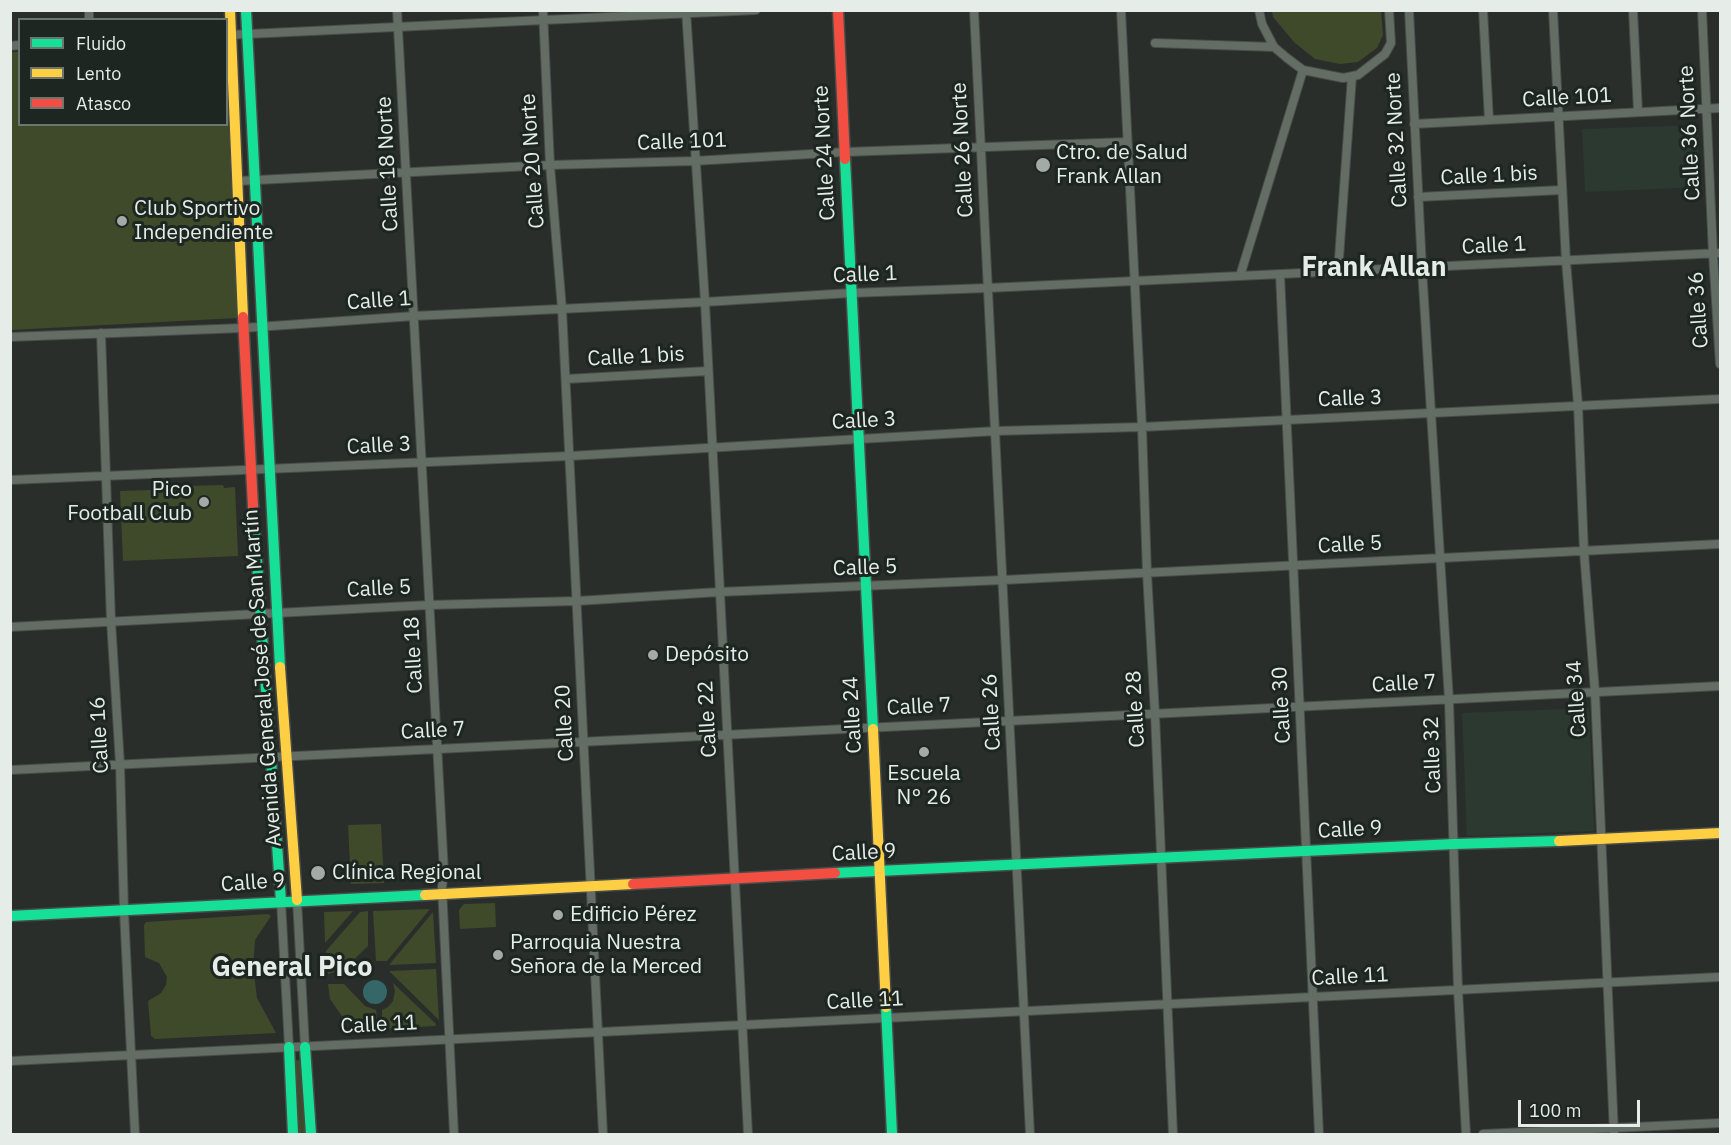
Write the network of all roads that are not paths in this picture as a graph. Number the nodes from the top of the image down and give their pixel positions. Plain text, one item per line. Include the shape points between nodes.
1 (230, 10) edge
2 (246, 10) edge
3 (397, 10) edge
4 (543, 10) edge
5 (756, 10) edge
6 (838, 10) edge
7 (974, 10) edge
8 (1121, 10) edge
9 (1259, 10) edge
10 (1389, 10) edge
11 (1409, 10) edge
12 (1483, 10) edge
13 (1554, 10) edge
14 (1633, 10) edge
15 (1702, 10) edge
16 (686, 12) edge
17 (544, 20) junction
18 (398, 27) junction
19 (229, 35) edge
20 (247, 35) junction
21 (1155, 43) dead end
22 (1274, 47) junction
23 (1304, 70) junction
24 (1352, 76) junction
25 (1720, 108) edge
26 (1706, 109) junction
27 (1638, 112) junction
28 (1559, 117) junction
29 (1489, 120) junction
30 (1414, 124) junction
31 (1127, 142) junction
32 (981, 148) junction
33 (845, 152) junction
34 (694, 161) junction
35 (550, 165) junction
36 (406, 173) junction
37 (238, 181) junction
38 (255, 181) junction
39 (1562, 190) junction
40 (1418, 197) junction
41 (1717, 253) edge
42 (1566, 261) junction
43 (1422, 267) junction
44 (1338, 272) junction
45 (1280, 274) junction
46 (1240, 276) junction
47 (1134, 281) junction
48 (988, 288) junction
49 (851, 293) junction
50 (705, 302) junction
51 (562, 309) junction
52 (414, 316) junction
53 (261, 326) junction
54 (243, 328) junction
55 (101, 333) junction
56 (10, 337) edge
57 (1720, 364) edge
58 (708, 371) junction
59 (566, 379) junction
60 (1720, 399) edge
61 (1578, 405) junction
62 (1431, 414) junction
63 (1288, 420) junction
64 (1142, 426) junction
65 (996, 431) junction
66 (859, 439) junction
67 (712, 447) junction
68 (570, 456) junction
69 (422, 462) junction
70 (268, 470) junction
71 (250, 471) junction
72 (106, 476) junction
73 (10, 480) edge
74 (1720, 544) edge
75 (1584, 552) junction
76 (1441, 559) junction
77 (1294, 566) junction
78 (1147, 573) junction
79 (1003, 580) junction
80 (866, 586) junction
81 (719, 592) junction
82 (577, 601) junction
83 (429, 605) junction
84 (276, 613) junction
85 (261, 614) junction
86 (111, 621) junction
87 (10, 627) edge
88 (1720, 686) edge
89 (1595, 692) junction
90 (1449, 699) junction
91 (1300, 707) junction
92 (1155, 714) junction
93 (1011, 721) junction
94 (873, 728) junction
95 (727, 735) junction
96 (584, 742) junction
97 (437, 749) junction
98 (287, 756) junction
99 (270, 758) junction
100 (120, 764) junction
101 (10, 770) edge
102 (1720, 833) edge
103 (1603, 840) junction
104 (1454, 844) junction
105 (1307, 852) junction
106 (1160, 859) junction
107 (1017, 866) junction
108 (880, 871) junction
109 (735, 879) junction
110 (591, 887) junction
111 (442, 893) junction
112 (297, 900) junction
113 (281, 901) junction
114 (124, 911) junction
115 (10, 916) edge
116 (1720, 977) edge
117 (1609, 982) junction
118 (1458, 990) junction
119 (1313, 997) junction
120 (1167, 1004) junction
121 (1024, 1011) junction
122 (886, 1018) junction
123 (742, 1025) junction
124 (598, 1032) junction
125 (450, 1040) junction
126 (289, 1047) junction
127 (305, 1047) junction
128 (131, 1055) junction
129 (10, 1061) edge
130 (1720, 1123) edge
131 (1614, 1131) edge
132 (135, 1134) edge
133 (292, 1134) edge
134 (311, 1134) edge
135 (454, 1134) edge
136 (603, 1134) edge
137 (748, 1134) edge
138 (892, 1134) edge
139 (1030, 1134) edge
140 (1173, 1134) edge
141 (1319, 1134) edge
142 (1466, 1134) edge
143 (1483, 1134) edge

1 - 19 main road, Avenida General José de San Martín
2 - 20 main road, Avenida General José de San Martín
3 - 18 street, Calle 18 Norte
4 - 17 street, Calle 20 Norte
5 - 16 street
6 - 33 main road, Calle 24 Norte
7 - 32 street, Calle 26 Norte
8 - 31 street, Calle 28
9 - 22 street
10 - 24 street via 1391,44 1385,54
11 - 30 street, Calle 32 Norte
12 - 29 street
13 - 28 street, Calle 34
14 - 27 street
15 - 26 street, Calle 36 Norte
16 - 17 street
16 - 34 street, Calle 22
17 - 18 street
17 - 35 street, Calle 20 Norte
18 - 20 street
18 - 36 street, Calle 18 Norte
19 - 20 street
19 - 37 main road, Avenida General José de San Martín
20 - 38 main road, Avenida General José de San Martín
21 - 22 street
22 - 23 street
23 - 24 street via 1319,75
23 - 46 street
24 - 44 street
25 - 26 street, Calle 101
26 - 27 street, Calle 101
26 - 41 street, Calle 36 Norte
27 - 28 street, Calle 101
28 - 29 street, Calle 101
28 - 39 street, Calle 34
29 - 30 street, Calle 101
30 - 40 street, Calle 32 Norte
31 - 32 street, Calle 101
31 - 47 street, Calle 28
32 - 33 street, Calle 101
32 - 48 street, Calle 26 Norte
33 - 34 street, Calle 101
33 - 49 main road, Calle 24 Norte
34 - 35 street, Calle 101
34 - 50 street, Calle 22
35 - 36 street, Calle 101
35 - 51 street, Calle 20 Norte
36 - 38 street, Calle 101
36 - 52 street, Calle 18 Norte
37 - 38 street, Calle 101
37 - 54 main road, Avenida General José de San Martín
38 - 53 main road, Avenida General José de San Martín
39 - 40 street, Calle 1 bis
39 - 42 street, Calle 34
40 - 43 street, Calle 32 Norte
41 - 42 street, Calle 1
41 - 57 street, Calle 36
42 - 43 street, Calle 1
42 - 61 street, Calle 34
43 - 44 street, Calle 1
43 - 62 street, Calle 32
44 - 45 street, Calle 1
45 - 46 street, Calle 1
45 - 63 street, Calle 30
46 - 47 street, Calle 1
47 - 48 street, Calle 1
47 - 64 street, Calle 28
48 - 49 street, Calle 1
48 - 65 street, Calle 26
49 - 50 street, Calle 1
49 - 66 main road, Calle 24
50 - 51 street, Calle 1
50 - 58 street, Calle 22
51 - 52 street, Calle 1
51 - 59 street, Calle 20
52 - 53 street, Calle 1
52 - 69 street, Calle 18
53 - 54 street, Calle 1
53 - 70 main road, Avenida General José de San Martín
54 - 55 street, Calle 1
54 - 71 main road, Avenida General José de San Martín
55 - 56 street, Calle 1
55 - 72 street, Calle 16
58 - 59 street, Calle 1 bis
58 - 67 street, Calle 22
59 - 68 street, Calle 20
60 - 61 street, Calle 3
61 - 62 street, Calle 3
61 - 75 street, Calle 34
62 - 63 street, Calle 3
62 - 76 street, Calle 32
63 - 64 street, Calle 3
63 - 77 street, Calle 30
64 - 65 street, Calle 3
64 - 78 street, Calle 28
65 - 66 street, Calle 3
65 - 79 street, Calle 26
66 - 67 street, Calle 3
66 - 80 main road, Calle 24
67 - 68 street, Calle 3
67 - 81 street, Calle 22
68 - 69 street, Calle 3
68 - 82 street, Calle 20
69 - 70 street, Calle 3
69 - 83 street, Calle 18
70 - 71 street, Calle 3
70 - 84 main road, Avenida General José de San Martín
71 - 72 street, Calle 3
71 - 85 main road, Avenida General José de San Martín
72 - 73 street, Calle 3
72 - 86 street, Calle 16
74 - 75 street, Calle 5
75 - 76 street, Calle 5
75 - 89 street, Calle 34
76 - 77 street, Calle 5
76 - 90 street, Calle 32
77 - 78 street, Calle 5
77 - 91 street, Calle 30
78 - 79 street, Calle 5
78 - 92 street, Calle 28
79 - 80 street, Calle 5
79 - 93 street, Calle 26
80 - 81 street, Calle 5
80 - 94 main road, Calle 24
81 - 82 street, Calle 5
81 - 95 street, Calle 22
82 - 83 street, Calle 5
82 - 96 street, Calle 20
83 - 84 street, Calle 5
83 - 97 street, Calle 18
84 - 85 street, Calle 5
84 - 98 main road, Avenida General José de San Martín
85 - 86 street, Calle 5
85 - 99 main road, Avenida General José de San Martín
86 - 87 street, Calle 5
86 - 100 street, Calle 16
88 - 89 street, Calle 7
89 - 90 street, Calle 7
89 - 103 street, Calle 34
90 - 91 street, Calle 7
90 - 104 street, Calle 32
91 - 92 street, Calle 7
91 - 105 street, Calle 30
92 - 93 street, Calle 7
92 - 106 street, Calle 28
93 - 94 street, Calle 7
93 - 107 street, Calle 26
94 - 95 street, Calle 7
94 - 108 main road, Calle 24
95 - 96 street, Calle 7
95 - 109 street, Calle 22
96 - 97 street, Calle 7
96 - 110 street, Calle 20
97 - 98 street, Calle 7
97 - 111 street, Calle 18
98 - 99 street, Calle 7
98 - 112 main road, Avenida General José de San Martín
99 - 100 street, Calle 7
99 - 113 main road, Avenida General José de San Martín
100 - 101 street, Calle 7
100 - 114 street, Calle 16
102 - 103 main road, Calle 9
103 - 104 main road, Calle 9
103 - 117 street, Calle 34
104 - 105 main road, Calle 9
104 - 118 street, Calle 32
105 - 106 main road, Calle 9
105 - 119 street, Calle 30
106 - 107 main road, Calle 9
106 - 120 street, Calle 28
107 - 108 main road, Calle 9
107 - 121 street, Calle 26
108 - 109 main road, Calle 9
108 - 122 main road, Calle 24
109 - 110 main road, Calle 9
109 - 123 street, Calle 22
110 - 111 main road, Calle 9
110 - 124 street, Calle 20
111 - 112 main road, Calle 9
111 - 125 street, Calle 18
112 - 113 main road, Calle 9
112 - 127 street, Avenida General José de San Martín
113 - 114 main road, Calle 9
113 - 126 street, Avenida General José de San Martín
114 - 115 main road, Calle 9
114 - 128 street, Calle 16
116 - 117 street, Calle 11
117 - 118 street, Calle 11
117 - 131 street, Calle 34
118 - 119 street, Calle 11
118 - 142 street, Calle 32
119 - 120 street, Calle 11
119 - 141 street, Calle 30
120 - 121 street, Calle 11
120 - 140 street, Calle 28
121 - 122 street, Calle 11
121 - 139 street, Calle 26
122 - 123 street, Calle 11
122 - 138 main road, Calle 24
123 - 124 street, Calle 11
123 - 137 street, Calle 22
124 - 125 street, Calle 11
124 - 136 street, Calle 20
125 - 127 street, Calle 11
125 - 135 street, Calle 18
126 - 127 street, Calle 11
126 - 128 street, Calle 11
126 - 133 main road, Avenida General José de San Martín
127 - 134 main road, Avenida General José de San Martín
128 - 129 street, Calle 11
128 - 132 street, Calle 16
130 - 131 street
131 - 143 street

